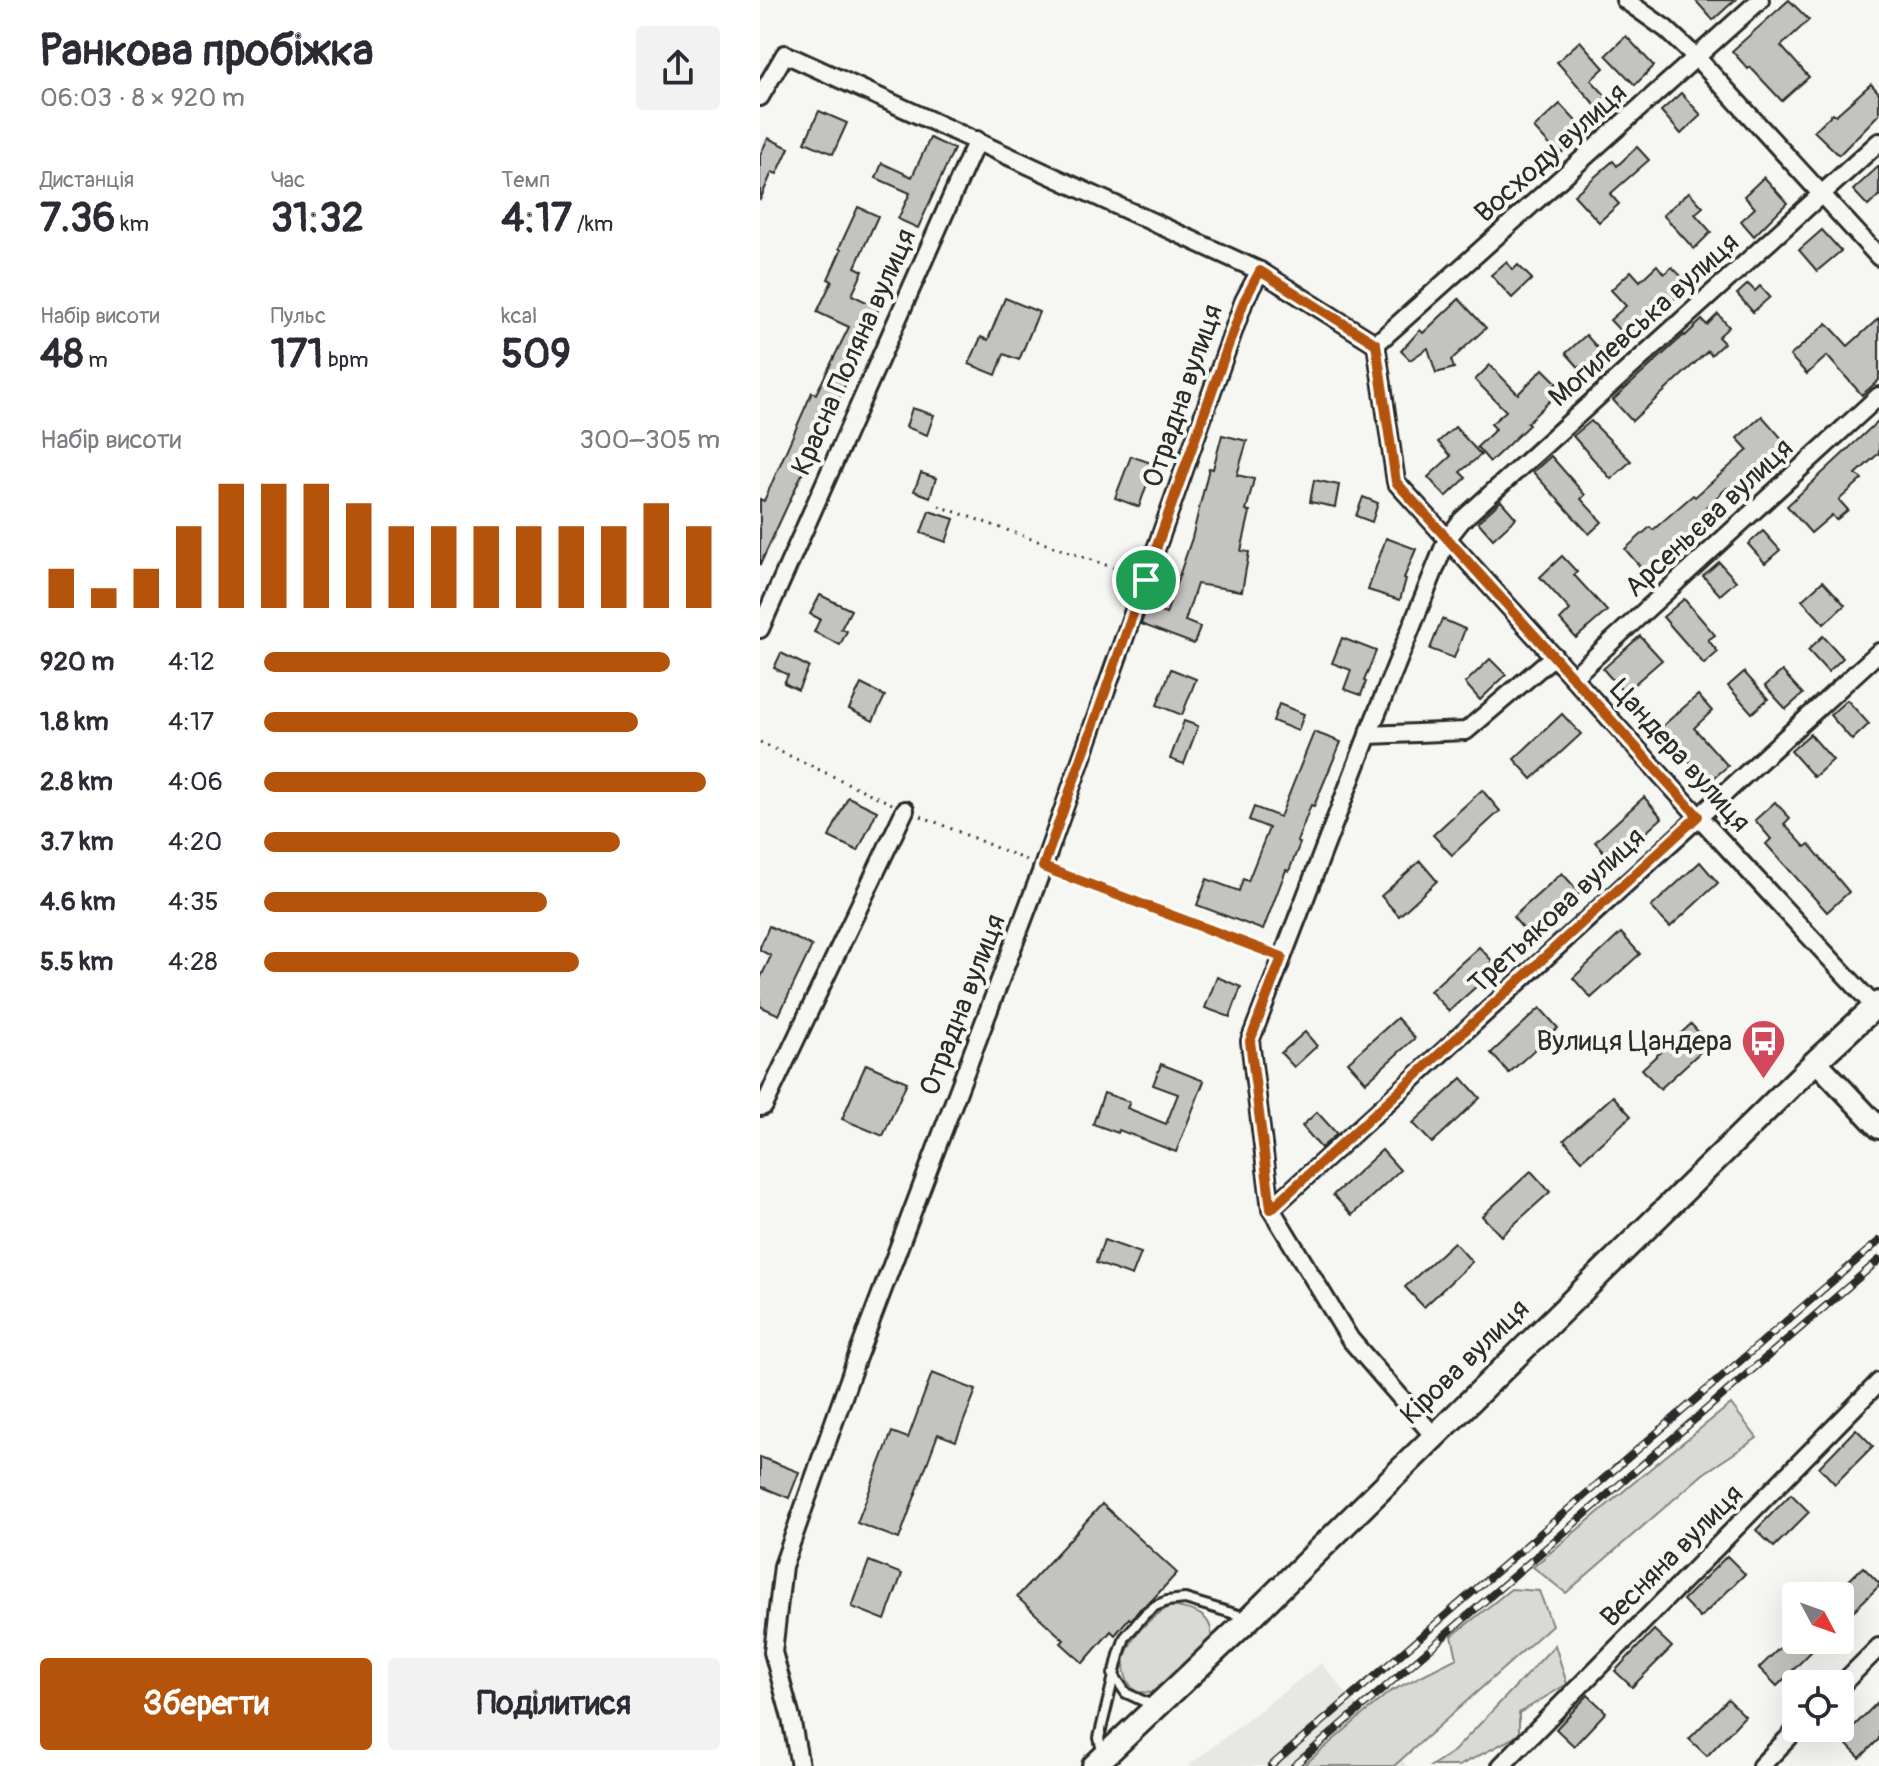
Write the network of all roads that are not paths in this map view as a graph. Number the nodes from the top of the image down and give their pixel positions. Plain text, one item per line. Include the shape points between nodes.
1 (1625, 0) edge
2 (1760, 0) edge
3 (1697, 58) junction
4 (760, 97) edge
5 (977, 140) junction
6 (1879, 142) edge
7 (1822, 194) junction
8 (1879, 257) edge
9 (1260, 271) junction
10 (1376, 344) junction
11 (1879, 396) edge
12 (1447, 539) junction
13 (760, 629) edge
14 (1879, 652) edge
15 (1554, 656) junction
16 (1573, 677) junction
17 (1368, 735) junction
18 (905, 810) road end
19 (1698, 816) junction
20 (1877, 1005) edge
21 (1816, 1061) junction
22 (760, 1107) edge
23 (1879, 1128) edge
24 (1271, 1209) junction
25 (1879, 1382) edge
26 (1433, 1435) junction
27 (1250, 1618) junction
28 (1879, 1647) edge
29 (766, 1648) edge
30 (1854, 1672) edge
31 (1113, 1674) junction
32 (1156, 1707) junction
33 (1784, 1742) edge
34 (1099, 1762) edge
35 (800, 1766) edge
36 (1501, 1766) edge
37 (1761, 1766) edge

1 - 3 street
2 - 3 street, Восходу вулиця
3 - 7 street
3 - 10 street, Восходу вулиця
4 - 5 street via 785,54
5 - 9 street
5 - 13 street, Красна Поляна вулиця
6 - 7 street, Могилевська вулиця
7 - 8 street
7 - 12 street, Могилевська вулиця
9 - 10 street
9 - 29 street, Отрадна вулиця via 1244,301 1043,867 856,1360 783,1566
10 - 12 street, Цандера вулиця via 1396,482
11 - 16 street, Арсеньєва вулиця
12 - 15 street, Цандера вулиця
12 - 17 street
14 - 19 street, Третьякова вулиця
15 - 16 street, Цандера вулиця
15 - 17 street via 1466,731
16 - 19 street, Цандера вулиця
17 - 24 street via 1250,1041
18 - 22 street
19 - 20 street, Цандера вулиця
19 - 24 street, Третьякова вулиця
20 - 21 main road, Кірова вулиця
21 - 23 street
21 - 26 main road, Кірова вулиця
24 - 26 street via 1350,1339
25 - 36 street, Весняна вулиця
26 - 27 main road, Кірова вулиця
27 - 31 lane via 1185,1599 1167,1601 1155,1606 1125,1637
27 - 32 main road, Кірова вулиця
28 - 30 street
29 - 35 street, Отрадна вулиця via 791,1718
31 - 32 lane via 1126,1693
31 - 34 lane
32 - 34 main road, Кірова вулиця
33 - 37 street

